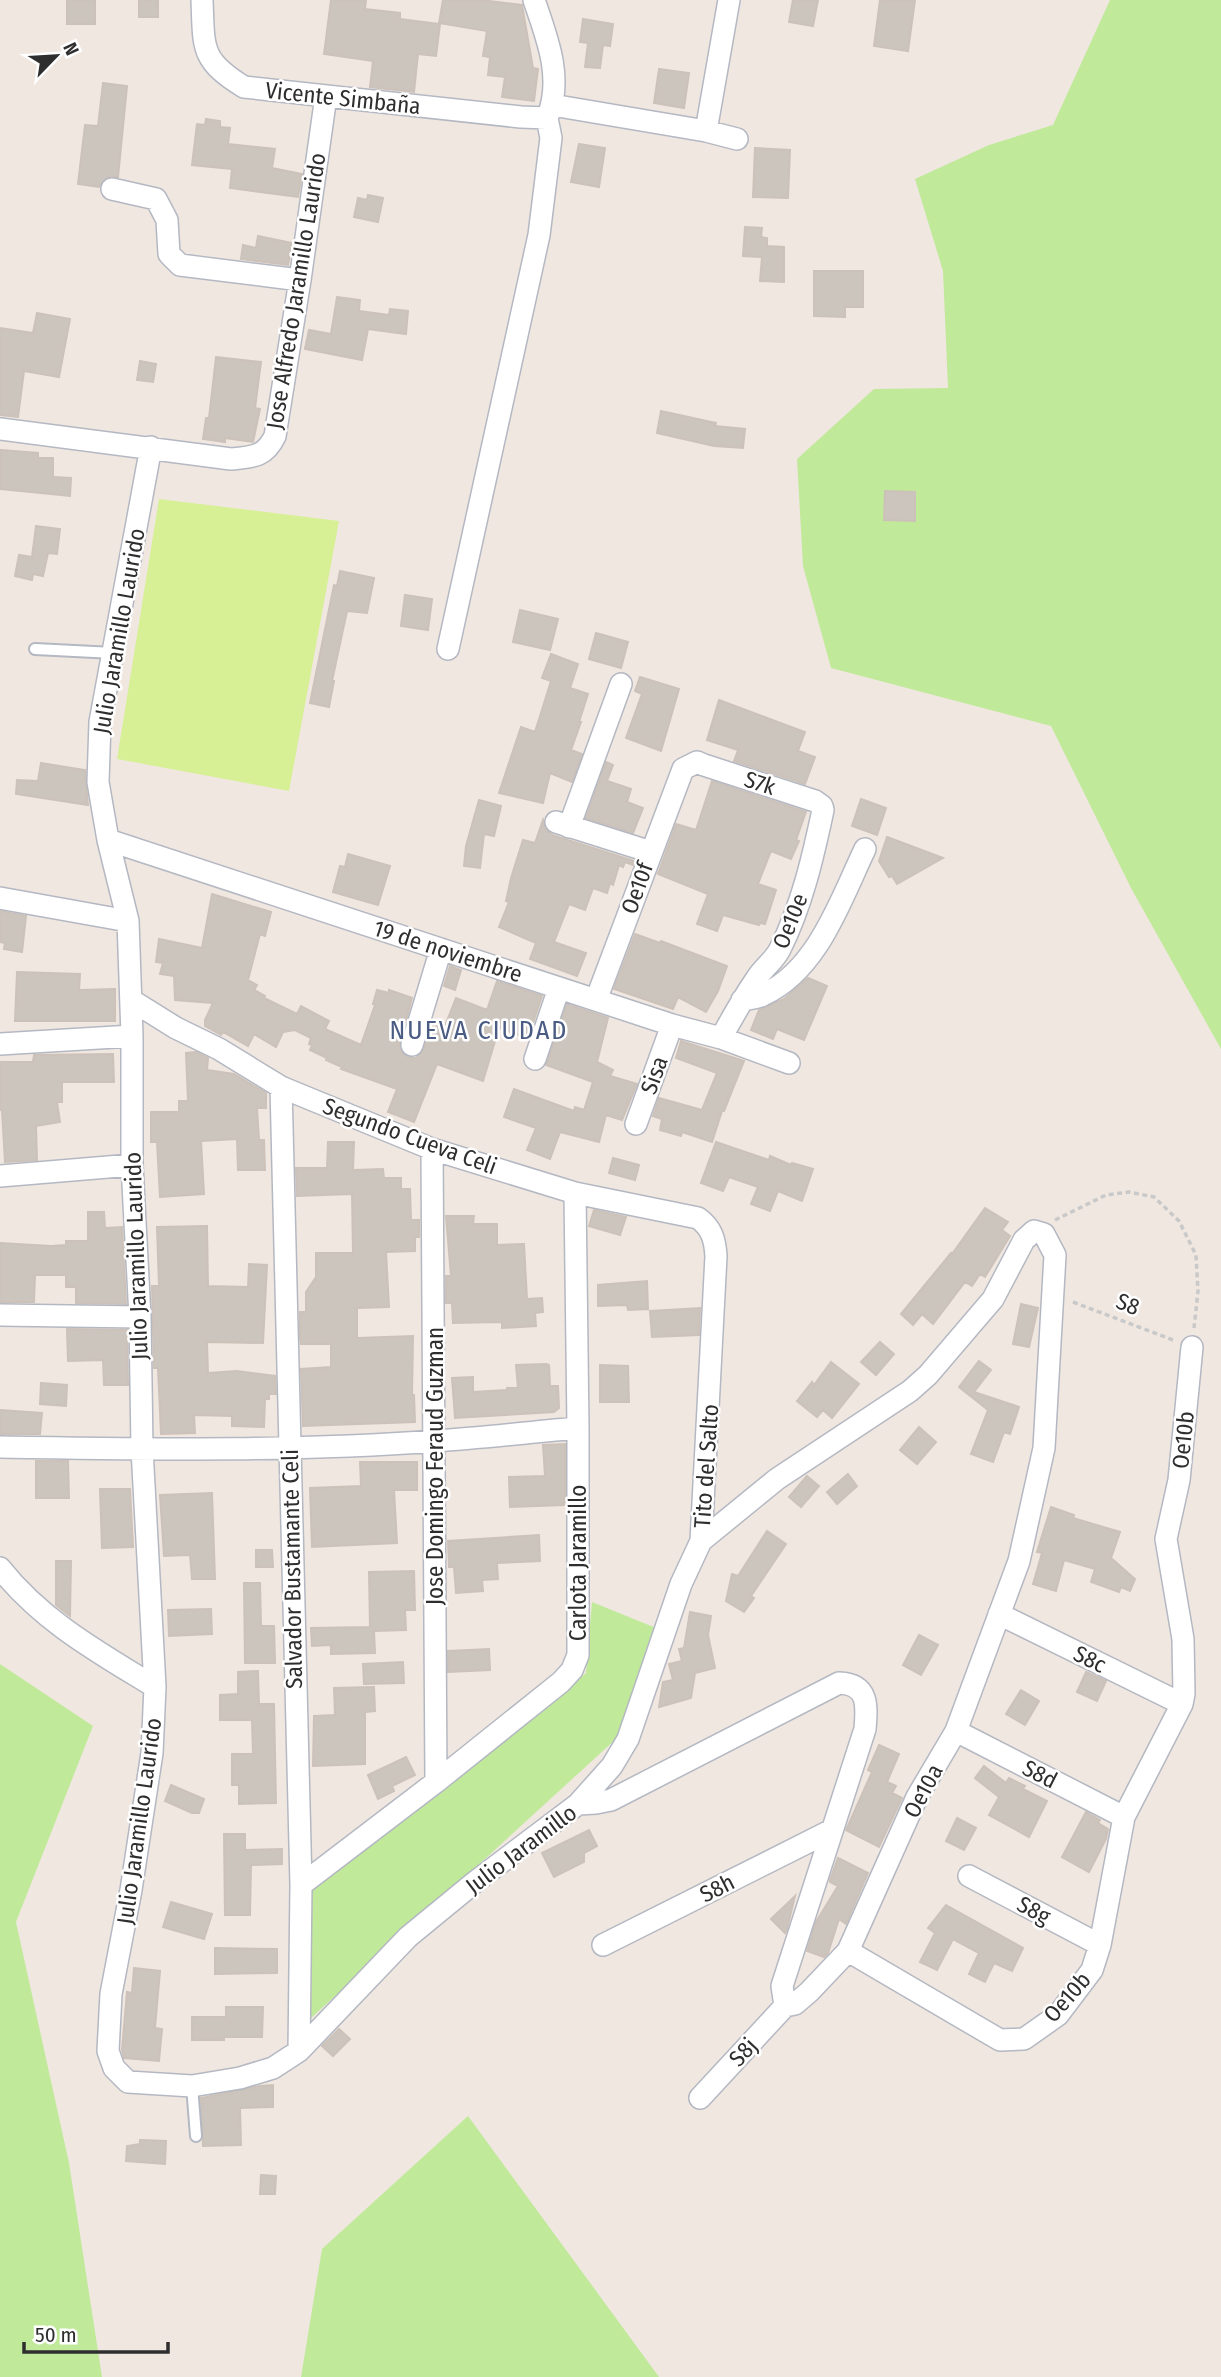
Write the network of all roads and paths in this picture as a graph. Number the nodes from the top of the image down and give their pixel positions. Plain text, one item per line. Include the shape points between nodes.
1 (202, 0) edge
2 (534, 0) edge
3 (729, 0) edge
4 (326, 96) junction
5 (550, 111) junction
6 (706, 131) junction
7 (737, 139) dead end
8 (112, 189) dead end
9 (300, 280) junction
10 (0, 429) edge
11 (150, 447) junction
12 (34, 649) dead end
13 (448, 649) dead end
14 (114, 653) junction
15 (621, 684) dead end
16 (680, 776) joint
17 (817, 830) joint
18 (108, 840) junction
19 (865, 849) dead end
20 (651, 852) junction
21 (0, 898) edge
22 (128, 921) junction
23 (441, 949) junction
24 (559, 988) junction
25 (131, 1000) junction
26 (596, 1000) junction
27 (742, 1000) junction
28 (673, 1025) junction
29 (132, 1036) junction
30 (720, 1038) junction
31 (0, 1044) edge
32 (412, 1045) dead end
33 (535, 1059) dead end
34 (789, 1063) dead end
35 (281, 1087) junction
36 (636, 1124) dead end
37 (432, 1149) junction
38 (132, 1165) junction
39 (0, 1176) edge
40 (575, 1193) junction
41 (707, 1225) joint
42 (1034, 1231) junction
43 (1051, 1293) junction
44 (0, 1315) edge
45 (140, 1317) junction
46 (1192, 1347) junction
47 (578, 1428) junction
48 (435, 1441) junction
49 (0, 1447) edge
50 (289, 1447) junction
51 (142, 1449) junction
52 (701, 1541) junction
53 (0, 1568) edge
54 (999, 1614) junction
55 (155, 1686) junction
56 (1182, 1704) junction
57 (956, 1731) junction
58 (436, 1782) junction
59 (578, 1804) junction
60 (1124, 1817) junction
61 (830, 1831) junction
62 (969, 1876) dead end
63 (300, 1885) junction
64 (603, 1945) dead end
65 (1100, 1945) junction
66 (848, 1951) junction
67 (785, 2006) junction
68 (299, 2051) junction
69 (114, 2068) joint
70 (192, 2086) junction
71 (700, 2098) dead end
72 (196, 2136) dead end

1 - 4 street, Vicente Simbaña via 204,37 210,60 221,73 244,87
2 - 5 street via 555,68
3 - 6 street
4 - 5 street, Vicente Simbaña via 521,117
4 - 9 street, Jose Alfredo Jaramillo Laurido
5 - 6 street, Vicente Simbaña
5 - 13 street via 539,235
6 - 7 street, Vicente Simbaña
8 - 9 street via 156,199 167,220 169,254 180,265
9 - 11 street, Jose Alfredo Jaramillo Laurido via 270,447 262,454 231,459
10 - 11 street
11 - 14 street, Julio Jaramillo Laurido
12 - 14 lane
14 - 18 street, Julio Jaramillo Laurido via 100,722 98,782
15 - 20 street via 562,824
16 - 17 street, S7k via 697,762 815,801 822,806
16 - 20 street, Oe10f
17 - 27 street, Oe10e via 801,900 780,950
18 - 22 street, Julio Jaramillo Laurido
18 - 23 street, 19 de noviembre
19 - 27 street via 808,956 779,985
20 - 26 street, Oe10f
21 - 22 street
22 - 25 street, Julio Jaramillo Laurido
23 - 24 street, 19 de noviembre
23 - 32 street
24 - 26 street, 19 de noviembre
24 - 33 street
25 - 29 street, Julio Jaramillo Laurido
25 - 35 street, Segundo Cueva Celi
26 - 28 street, 19 de noviembre
27 - 30 street, Oe10e
28 - 30 street, 19 de noviembre
28 - 36 street, Sisa
29 - 31 street
29 - 38 street, Julio Jaramillo Laurido
30 - 34 street, 19 de noviembre
35 - 37 street, Segundo Cueva Celi
35 - 50 street, Salvador Bustamante Celi
37 - 40 street, Segundo Cueva Celi
37 - 48 street, Jose Domingo Feraud Guzman
38 - 39 street
38 - 45 street, Julio Jaramillo Laurido
40 - 41 street, Segundo Cueva Celi via 698,1218
40 - 47 street, Carlota Jaramillo
41 - 52 street, Tito del Salto via 716,1256
42 - 43 street, Oe10a via 1044,1234 1055,1255
42 - 46 path via 1106,1195 1129,1192 1154,1197 1179,1221 1196,1255 1198,1291
42 - 52 street via 1024,1240 993,1299 928,1376 777,1479
43 - 46 path, S8
43 - 54 street, Oe10a via 1044,1448 1019,1561
44 - 45 street
45 - 51 street, Julio Jaramillo Laurido
46 - 56 street, Oe10b via 1179,1480 1166,1539 1184,1639
47 - 48 street
47 - 58 street, Carlota Jaramillo via 578,1655 572,1670
48 - 50 street
48 - 58 street, Jose Domingo Feraud Guzman
49 - 51 street
50 - 51 street
50 - 63 street, Salvador Bustamante Celi
51 - 55 street, Julio Jaramillo Laurido
52 - 59 street, Tito del Salto via 681,1584 628,1739 612,1766
53 - 55 street via 68,1633
54 - 56 street, S8c
54 - 57 street, Oe10a
55 - 69 street, Julio Jaramillo Laurido via 152,1753 111,1994 108,2052
56 - 60 street, Oe10b
57 - 60 street, S8d
57 - 66 street, Oe10a via 917,1797
58 - 63 street, Carlota Jaramillo
59 - 61 street, Julio Jaramillo via 611,1800 839,1683 851,1683 860,1690 867,1707 865,1729
59 - 68 street, Julio Jaramillo via 408,1937
60 - 65 street, Oe10b
61 - 64 street, S8h
61 - 67 street via 782,1986
62 - 65 street, S8g
63 - 68 street, Salvador Bustamante Celi
65 - 66 street, Oe10b via 1092,1970 1058,2015 1024,2039 1000,2040
66 - 67 street, Oe10a via 809,1992
67 - 71 street, S8j
68 - 70 street, Julio Jaramillo via 273,2068
69 - 70 street, Julio Jaramillo via 128,2082
70 - 72 lane

